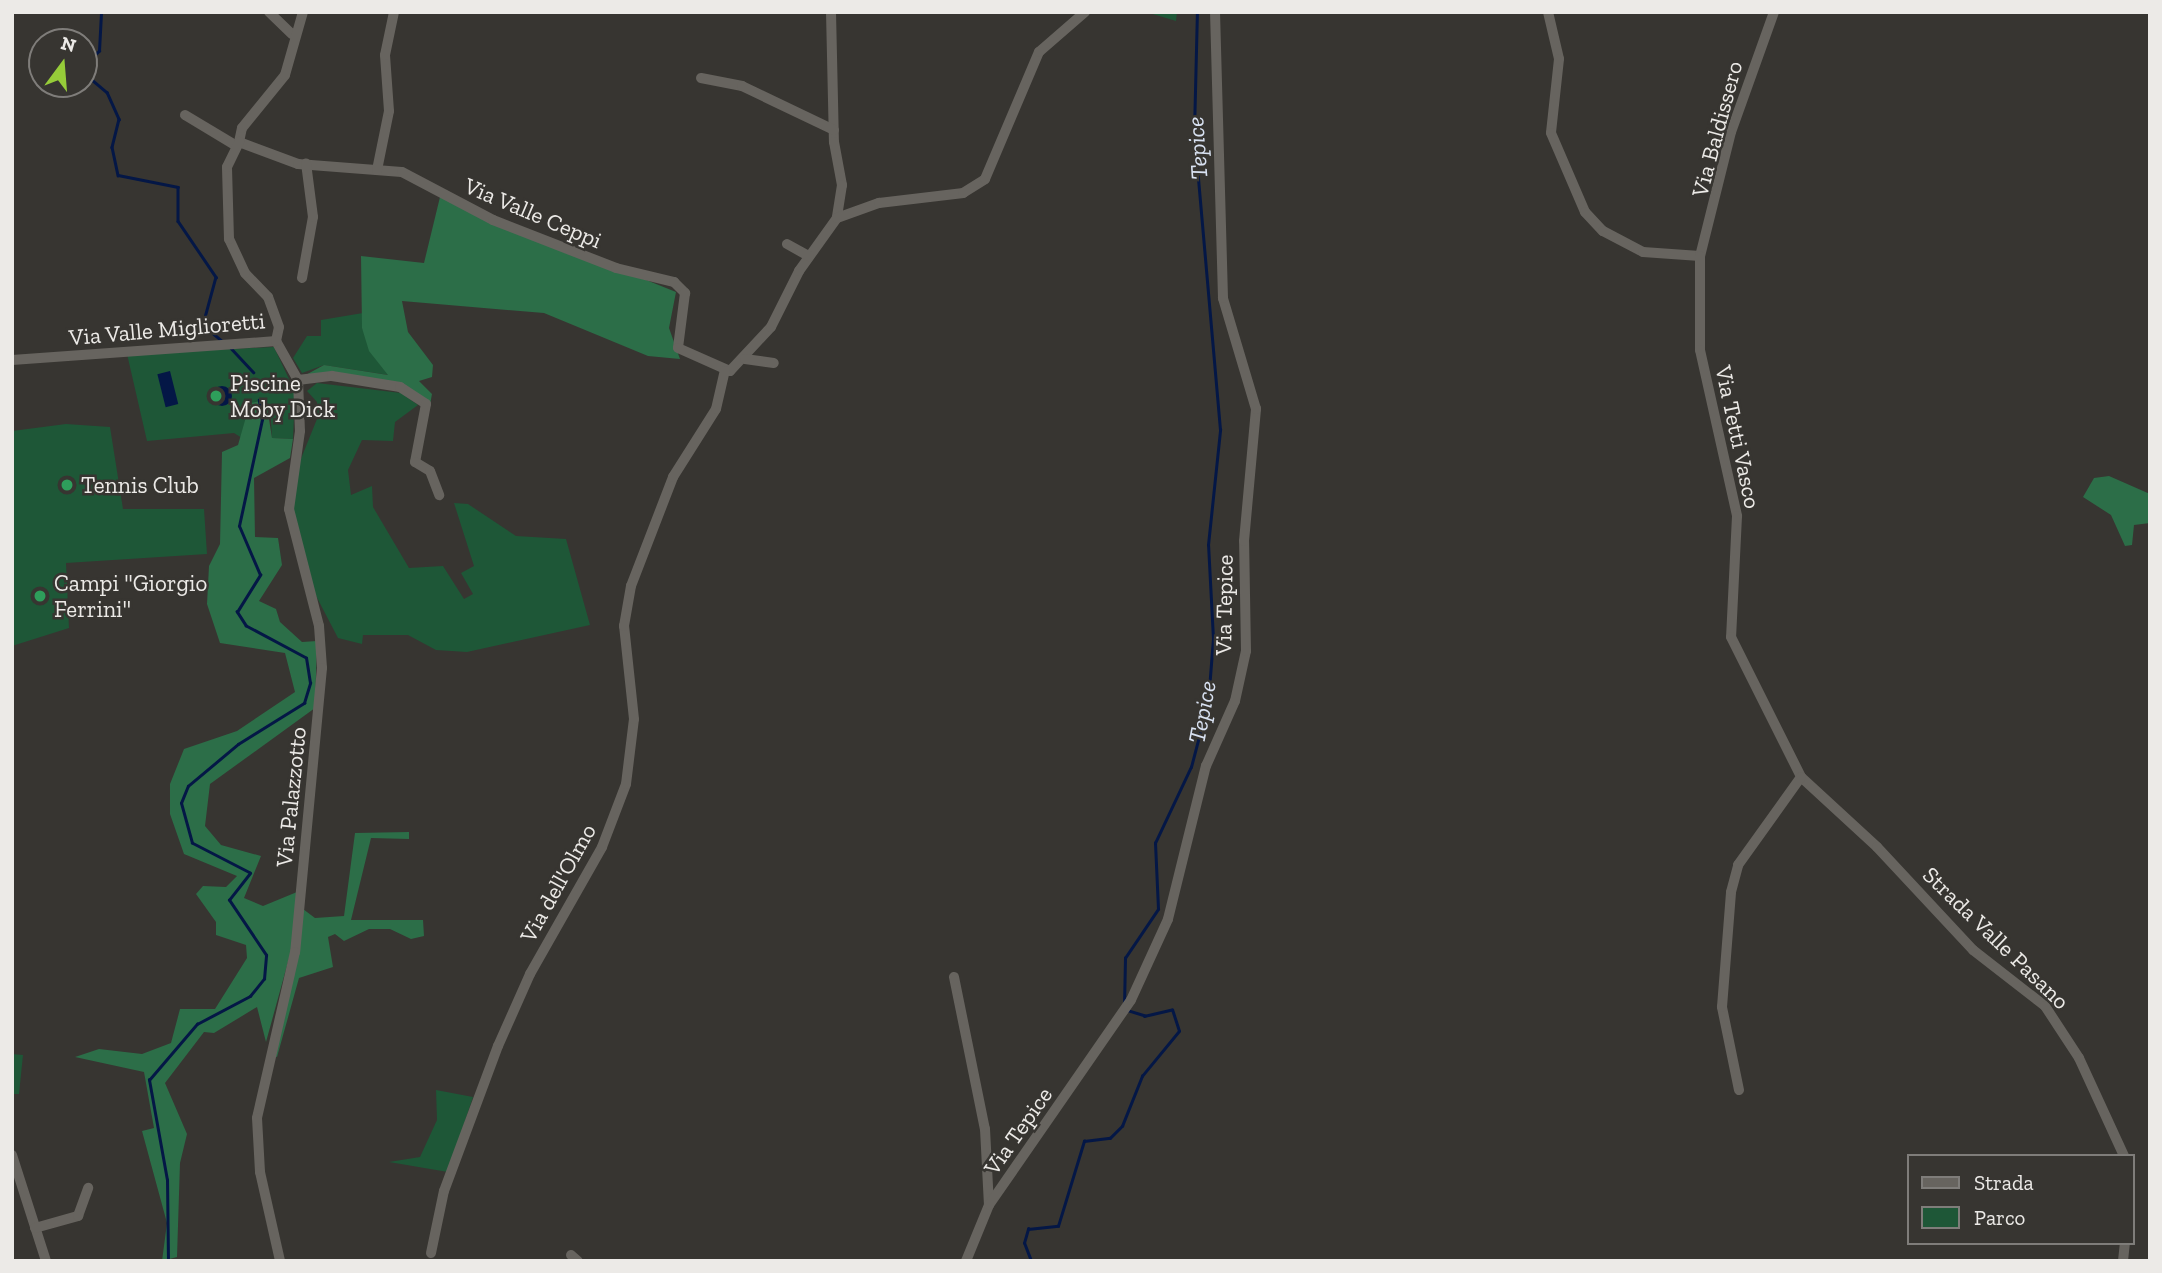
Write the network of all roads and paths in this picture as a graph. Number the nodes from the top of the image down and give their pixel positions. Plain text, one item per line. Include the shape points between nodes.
1 (269, 12) edge
2 (303, 12) edge
3 (394, 12) edge
4 (831, 12) edge
5 (1086, 12) edge
6 (1215, 12) edge
7 (1548, 12) edge
8 (1774, 12) edge
9 (292, 34) junction
10 (701, 78) dead end
11 (185, 116) dead end
12 (834, 131) junction
13 (237, 144) junction
14 (306, 163) junction
15 (377, 170) junction
16 (837, 218) junction
17 (787, 244) dead end
18 (809, 256) junction
19 (1700, 256) junction
20 (302, 278) dead end
21 (276, 341) junction
22 (745, 359) junction
23 (12, 360) edge
24 (774, 363) dead end
25 (725, 371) junction
26 (298, 380) junction
27 (439, 495) dead end
28 (1801, 777) junction
29 (954, 977) dead end
30 (1740, 1090) dead end
31 (2123, 1154) edge
32 (12, 1155) edge
33 (88, 1188) dead end
34 (989, 1205) junction
35 (35, 1228) junction
36 (431, 1253) dead end
37 (46, 1261) edge
38 (280, 1261) edge
39 (966, 1261) edge

1 - 9 street
2 - 9 street
3 - 15 street via 386,55 389,111
4 - 12 street
5 - 16 street via 1039,52 999,158 977,187 879,203
6 - 34 street, Via Tepice via 1223,298 1256,409 1244,541 1246,651 1236,701 1206,766 1168,919 1124,1016
7 - 19 street via 1559,59 1551,133 1586,212 1603,231 1643,252
8 - 19 street, Via Baldissero via 1731,132
9 - 13 street, Via Valle Miglioretti via 295,51 285,75 242,128
10 - 12 street via 742,86
11 - 13 street, Via Valle Ceppi
12 - 16 street via 842,185
13 - 14 street, Via Valle Ceppi via 282,161
13 - 21 street, Via Valle Miglioretti via 227,167 229,239 245,273 268,297 279,327
14 - 15 street, Via Valle Ceppi
14 - 20 street via 313,217
15 - 25 street, Via Valle Ceppi via 402,172 482,215 600,261 674,282 685,293 678,348
16 - 18 street
17 - 18 street
18 - 22 street via 771,327
19 - 28 street, Via Tetti Vasco via 1700,350 1737,516 1731,637
21 - 23 street, Via Valle Miglioretti
21 - 26 street, Via Palazzotto
22 - 24 street
22 - 25 street
25 - 36 street, Via dell'Olmo via 716,409 673,477 631,586 624,626 634,719 622,796 602,848 530,974 498,1046 444,1191
26 - 27 street via 332,376 400,387 426,404 415,462 430,471
26 - 38 street, Via Palazzotto via 300,423 289,509 319,626 322,668 295,952 257,1118 260,1172
28 - 30 street via 1738,865 1731,892 1722,1006
28 - 31 street, Strada Valle Pasano via 1877,847 1973,950 2045,1006 2079,1058
29 - 34 street via 985,1129
32 - 35 street
33 - 35 street via 78,1216
34 - 39 street, Via Tepice
35 - 37 street

